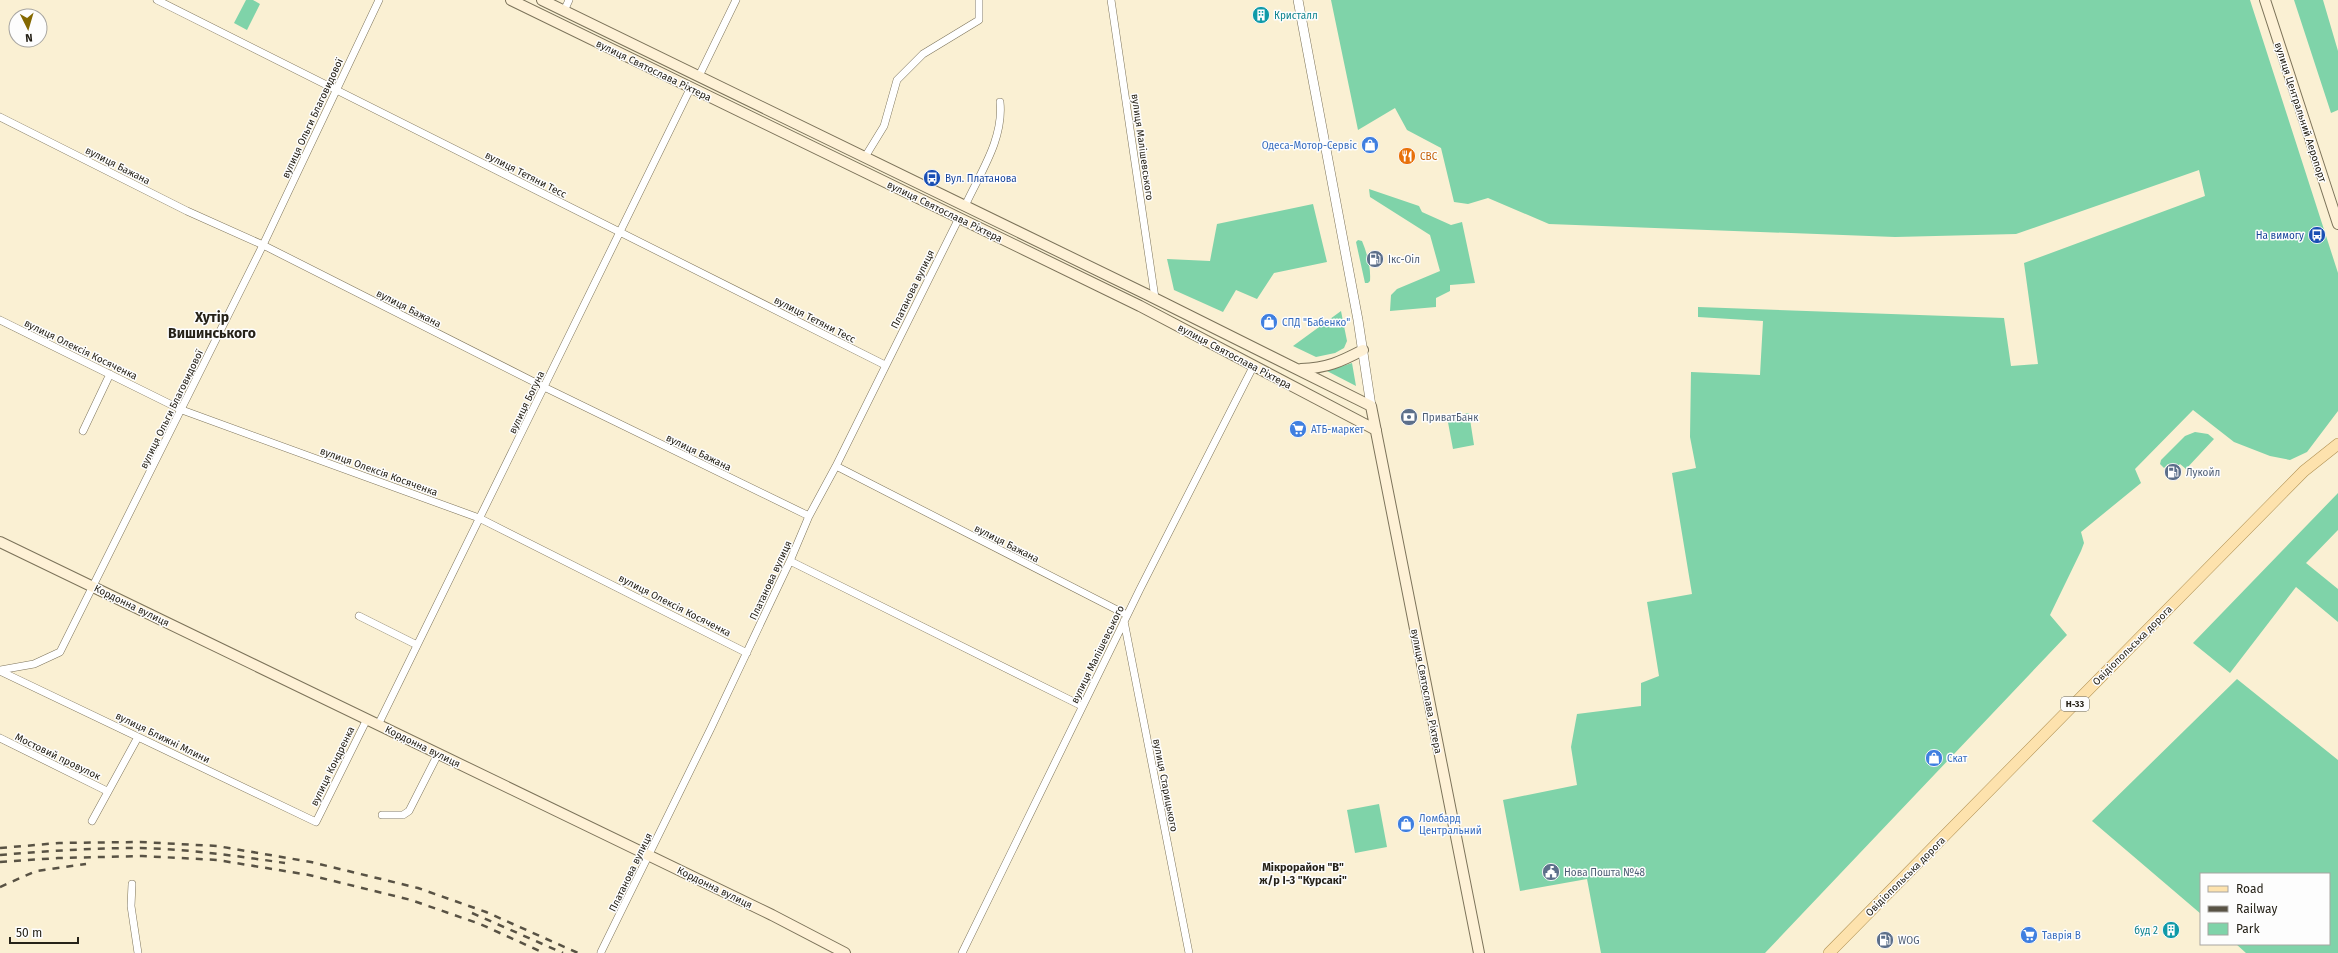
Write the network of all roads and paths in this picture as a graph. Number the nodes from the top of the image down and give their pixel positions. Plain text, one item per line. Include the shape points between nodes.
1 (157, 0) edge
2 (379, 0) edge
3 (511, 0) edge
4 (542, 0) edge
5 (569, 0) edge
6 (736, 0) edge
7 (979, 0) edge
8 (1111, 0) edge
9 (1298, 0) edge
10 (2265, 0) edge
11 (564, 11) junction
12 (699, 76) junction
13 (691, 87) junction
14 (337, 90) junction
15 (1000, 102) dead end
16 (0, 117) edge
17 (865, 157) junction
18 (965, 206) junction
19 (959, 218) junction
20 (2338, 224) edge
21 (620, 232) junction
22 (263, 245) junction
23 (1155, 298) junction
24 (0, 320) edge
25 (1363, 350) junction
26 (1254, 365) junction
27 (885, 366) junction
28 (1300, 369) junction
29 (110, 374) junction
30 (544, 387) junction
31 (1371, 406) junction
32 (182, 410) junction
33 (1376, 430) junction
34 (83, 431) dead end
35 (2338, 444) edge
36 (836, 466) junction
37 (809, 516) junction
38 (480, 518) junction
39 (0, 542) edge
40 (790, 561) junction
41 (94, 586) junction
42 (360, 616) dead end
43 (1125, 618) junction
44 (417, 645) junction
45 (747, 653) junction
46 (0, 671) edge
47 (1082, 706) junction
48 (367, 719) junction
49 (378, 724) junction
50 (138, 737) junction
51 (0, 738) edge
52 (438, 754) junction
53 (107, 791) junction
54 (382, 814) dead end
55 (92, 821) dead end
56 (316, 822) joint
57 (649, 855) junction
58 (132, 884) dead end
59 (601, 952) dead end
60 (138, 953) edge
61 (845, 953) edge
62 (962, 953) edge
63 (1189, 953) edge
64 (1479, 953) edge
65 (1829, 953) edge

1 - 14 street, вулиця Тетяни Тесс
2 - 14 street, вулиця Ольги Благовидової
3 - 13 main road, вулиця Святослава Ріхтера
4 - 11 main road, вулиця Святослава Ріхтера
5 - 11 street
6 - 12 street
7 - 17 street via 979,20 923,54 897,80 884,126
8 - 23 street, вулиця Малішевського
9 - 25 street
10 - 20 main road, вулиця Центральний Аеропорт
11 - 12 main road, вулиця Святослава Ріхтера
12 - 17 main road, вулиця Святослава Ріхтера
13 - 19 main road, вулиця Святослава Ріхтера
13 - 21 street, вулиця Богуна
14 - 21 street, вулиця Тетяни Тесс
14 - 22 street, вулиця Ольги Благовидової
15 - 18 street via 1001,118 997,136
16 - 22 street, вулиця Бажана via 187,211
17 - 18 main road, вулиця Святослава Ріхтера
18 - 23 main road, вулиця Святослава Ріхтера
19 - 26 main road, вулиця Святослава Ріхтера
19 - 27 street, Платанова вулиця
21 - 27 street, вулиця Тетяни Тесс
21 - 30 street, вулиця Богуна
22 - 30 street, вулиця Бажана
22 - 32 street, вулиця Ольги Благовидової
23 - 28 main road, вулиця Святослава Ріхтера
24 - 29 street, вулиця Олексія Косяченка
25 - 28 main road via 1338,364
25 - 31 street
26 - 33 main road, вулиця Святослава Ріхтера
26 - 43 street, вулиця Малішевського
27 - 36 street, Платанова вулиця
28 - 31 main road, вулиця Святослава Ріхтера
29 - 32 street, вулиця Олексія Косяченка
29 - 34 street
30 - 37 street, вулиця Бажана
30 - 38 street, вулиця Богуна
31 - 33 main road, вулиця Святослава Ріхтера
32 - 38 street, вулиця Олексія Косяченка
32 - 41 street, вулиця Ольги Благовидової
33 - 64 main road, вулиця Святослава Ріхтера
35 - 65 main road, Овідіопольська дорога / Н-33 via 2304,471
36 - 37 street, Платанова вулиця
36 - 43 street, вулиця Бажана
37 - 40 street, Платанова вулиця
38 - 44 street, вулиця Богуна
38 - 45 street, вулиця Олексія Косяченка
39 - 41 main road, Кордонна вулиця
40 - 45 street, Платанова вулиця
40 - 47 street
41 - 46 street, вулиця Ольги Благовидової via 60,652 34,664
41 - 48 main road, Кордонна вулиця
42 - 44 street
43 - 47 street, вулиця Малішевського
43 - 63 street, вулиця Старицького
44 - 49 street, вулиця Богуна
45 - 57 street, Платанова вулиця
46 - 50 street, вулиця Ближні Млини
47 - 62 street, вулиця Малішевського
48 - 49 main road, Кордонна вулиця
48 - 56 street, вулиця Кондренка
49 - 52 main road, Кордонна вулиця
50 - 53 street
50 - 56 street, вулиця Ближні Млини
51 - 53 street, Мостовий провулок
52 - 54 street via 409,811 403,815
52 - 57 main road, Кордонна вулиця
53 - 55 street
57 - 59 street, Платанова вулиця
57 - 61 main road, Кордонна вулиця
58 - 60 street

